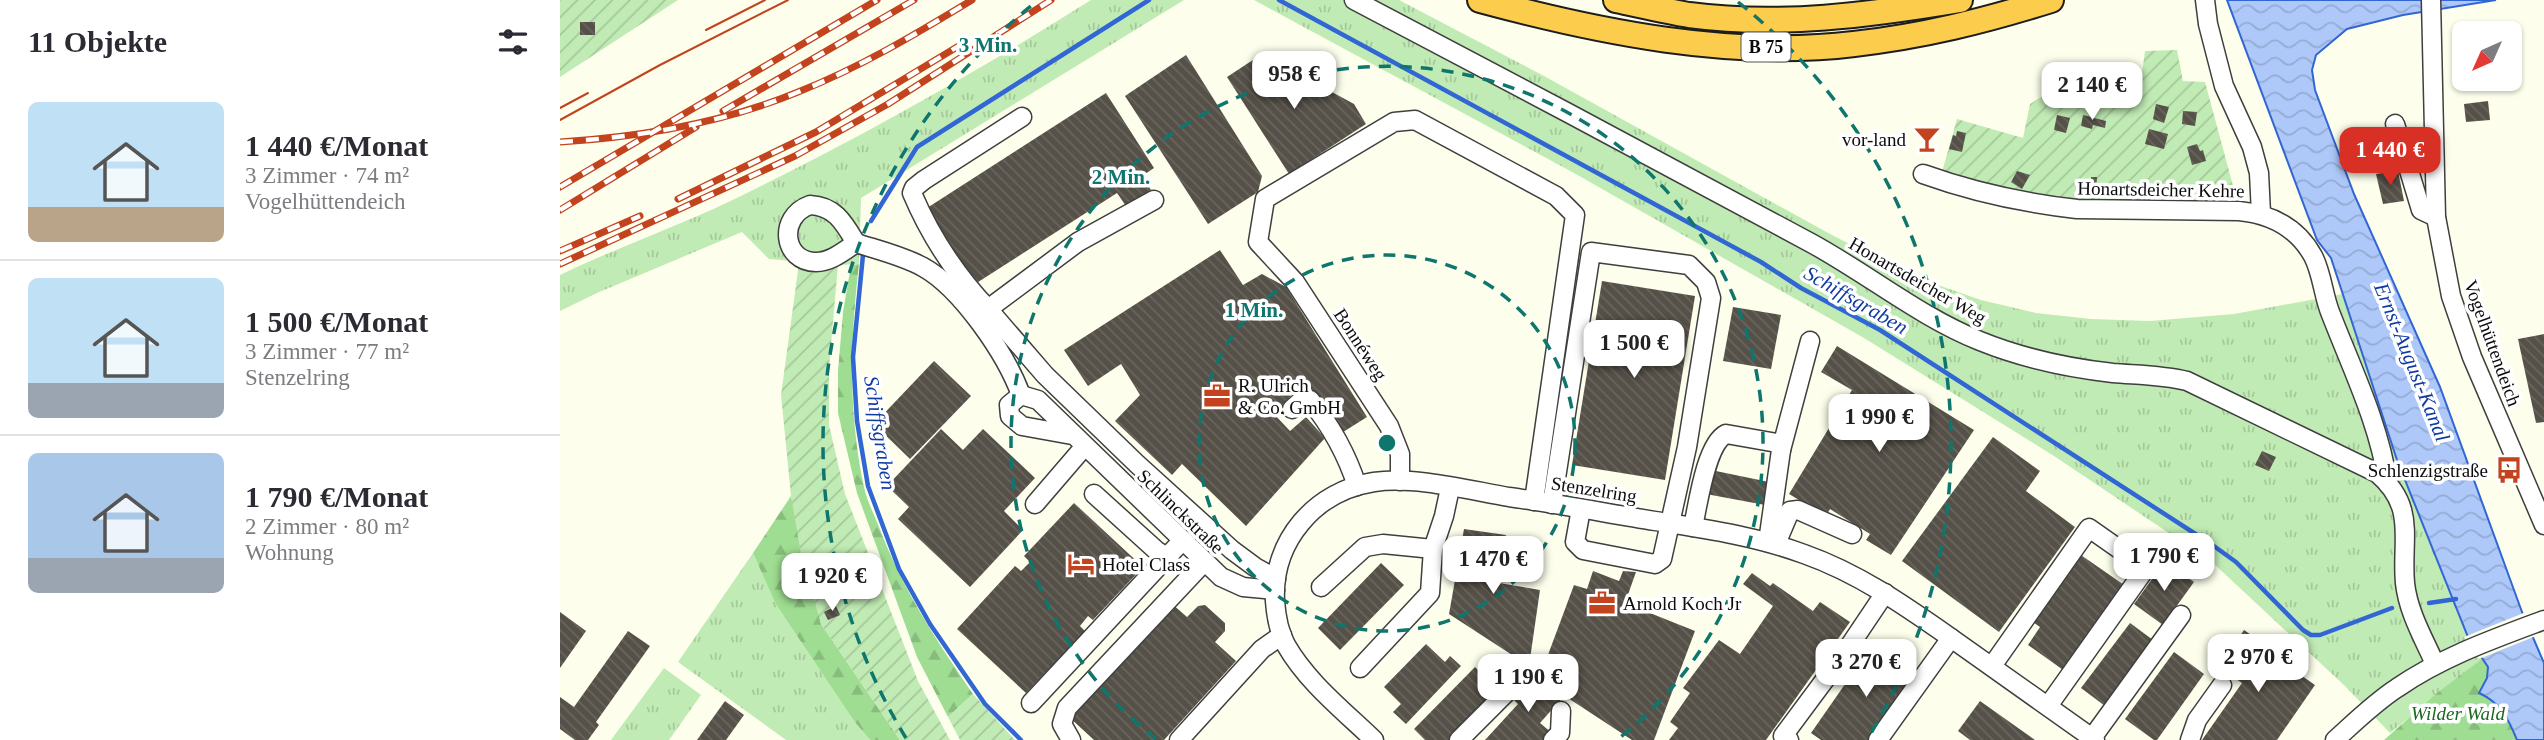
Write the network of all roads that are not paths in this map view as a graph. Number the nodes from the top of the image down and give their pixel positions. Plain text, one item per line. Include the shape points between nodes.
1 (1354, 0) edge
2 (1480, 0) edge
3 (1616, 0) edge
4 (1959, 0) edge
5 (2051, 0) edge
6 (2205, 0) edge
7 (2432, 6) edge
8 (1022, 117) dead end
9 (2395, 124) dead end
10 (1923, 174) dead end
11 (1154, 200) dead end
12 (2261, 214) junction
13 (2436, 217) junction
14 (856, 243) junction
15 (988, 309) junction
16 (1810, 341) dead end
17 (1021, 395) junction
18 (1292, 409) dead end
19 (1078, 441) junction
20 (1782, 450) junction
21 (1400, 481) junction
22 (2388, 484) junction
23 (1357, 486) junction
24 (1450, 488) junction
25 (1094, 494) dead end
26 (1543, 502) junction
27 (1035, 504) dead end
28 (1581, 509) junction
29 (1670, 523) junction
30 (2544, 525) edge
31 (1693, 527) junction
32 (1852, 534) dead end
33 (1182, 541) junction
34 (1772, 543) junction
35 (1433, 549) junction
36 (1167, 557) junction
37 (1204, 562) junction
38 (1275, 585) junction
39 (1321, 587) dead end
40 (1885, 593) junction
41 (2181, 615) dead end
42 (2541, 620) edge
43 (1282, 635) junction
44 (1951, 638) junction
45 (2435, 664) junction
46 (1992, 666) junction
47 (1360, 668) dead end
48 (2222, 685) dead end
49 (1513, 686) dead end
50 (1031, 703) dead end
51 (2048, 706) junction
52 (1561, 711) dead end
53 (2093, 739) edge
54 (1071, 740) edge
55 (1179, 740) edge
56 (1374, 740) edge
57 (1460, 740) edge
58 (1553, 740) edge
59 (1789, 740) edge
60 (1878, 740) edge
61 (2190, 740) edge
62 (2335, 740) edge

1 - 22 street, Honartsdeicher Weg via 1721,193 1980,341 2078,368 2167,377 2198,385 2365,467
2 - 5 highway, B 75 via 1633,36 1782,48 1926,34
3 - 4 highway, B 75 via 1688,15 1802,19
6 - 12 street via 2224,86 2259,173
7 - 13 street, Vogelhüttendeich
8 - 15 street via 924,180 912,193 950,266
9 - 13 street via 2421,210
10 - 12 street, Honartsdeicher Kehre via 1973,191 2066,208
11 - 15 street via 1078,242
12 - 22 street, Honartsdeicher Kehre via 2287,226 2313,255 2376,432
13 - 30 street, Vogelhüttendeich via 2451,296 2472,357
14 - 14 street via 835,212 826,207 810,205 795,213 787,228 793,249 815,262 834,258
14 - 17 street via 915,263 950,290 1002,353
15 - 38 street via 1045,375 1137,464
16 - 20 street
17 - 19 street, Schlinckstraße via 1038,400
17 - 19 street via 1009,405 1015,422
18 - 23 street via 1302,400 1310,400 1338,442
19 - 27 street
19 - 33 street, Schlinckstraße
20 - 31 street via 1777,443 1726,434 1718,437
20 - 34 street
21 - 23 street, Stenzelring
21 - 24 street, Stenzelring
21 - 26 street, Bonnéweg via 1400,454 1389,426 1295,282 1258,242 1265,199 1394,121 1415,120 1556,196 1575,215
22 - 45 street, Honartsdeicher Weg via 2404,512 2408,598
23 - 38 street, Stenzelring via 1332,495 1302,522 1287,542
24 - 26 street, Stenzelring
24 - 35 street
25 - 36 street
26 - 28 street, Stenzelring
26 - 29 street via 1591,252 1689,265 1706,282 1711,298
28 - 29 street, Stenzelring
28 - 29 street via 1575,542 1583,550 1655,564 1662,559
29 - 31 street, Stenzelring
31 - 34 street, Stenzelring
32 - 34 street via 1798,510 1790,511
33 - 36 street
33 - 37 street, Schlinckstraße
34 - 40 street, Stenzelring via 1832,565
35 - 39 street via 1383,544 1365,547
35 - 47 street via 1430,593
36 - 50 street
37 - 38 street, Schlinckstraße via 1234,585
37 - 54 street via 1067,708 1062,724
38 - 43 street, Stenzelring
40 - 44 street, Stenzelring
40 - 59 street via 1783,736
41 - 53 street
42 - 45 street
43 - 55 street via 1262,649
43 - 56 street, Stenzelring via 1301,666
44 - 46 street, Stenzelring
44 - 60 street
45 - 62 street via 2372,706
46 - 51 street, Stenzelring
46 - 51 street via 2089,528 2146,568
48 - 61 street via 2197,720
49 - 57 street
51 - 53 street, Stenzelring
52 - 58 street via 1560,733

